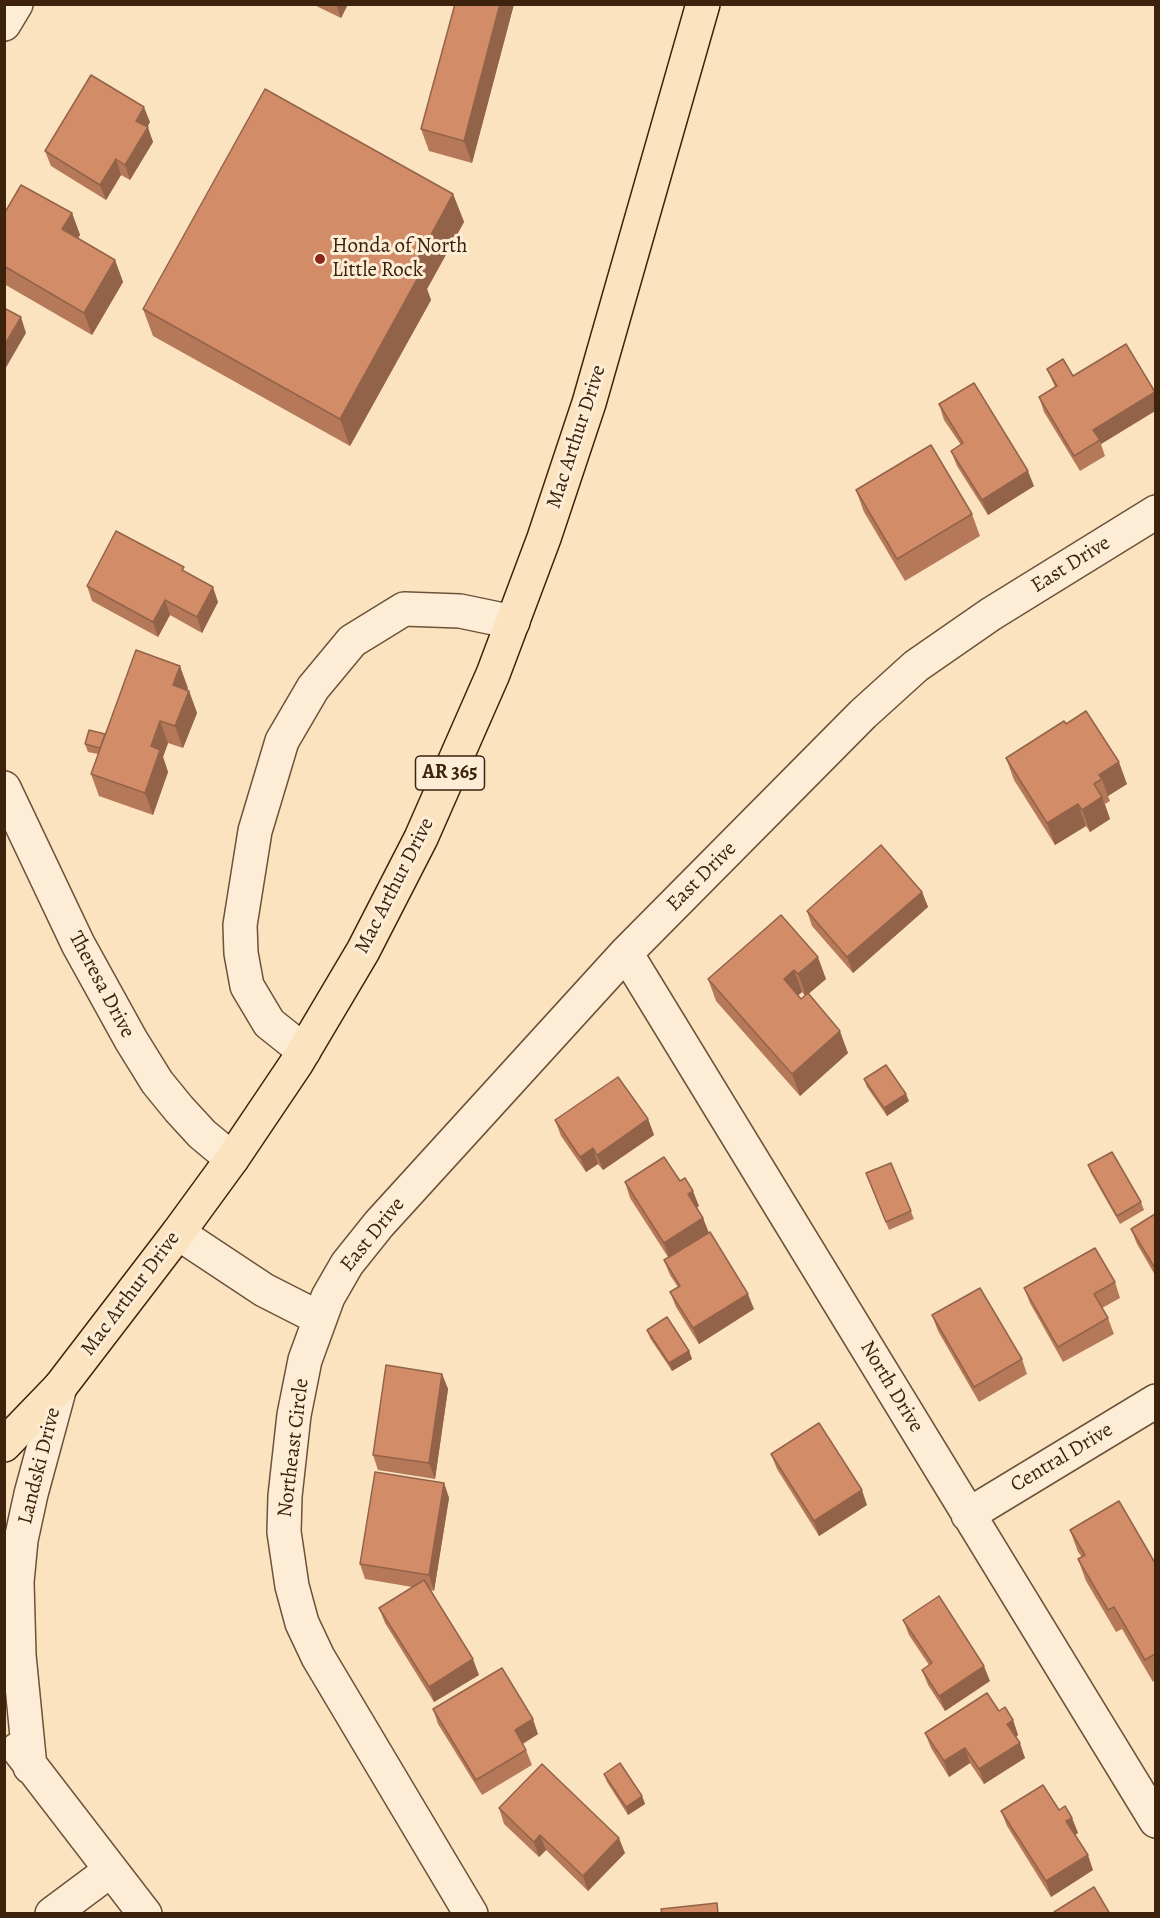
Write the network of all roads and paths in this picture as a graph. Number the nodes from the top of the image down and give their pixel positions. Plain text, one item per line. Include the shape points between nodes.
1 (16, 4) edge
2 (703, 4) edge
3 (4, 24) edge
4 (1155, 512) edge
5 (513, 622) junction
6 (4, 788) edge
7 (626, 953) junction
8 (304, 1051) junction
9 (231, 1160) junction
10 (178, 1233) junction
11 (319, 1318) junction
12 (60, 1387) junction
13 (1155, 1401) edge
14 (4, 1445) edge
15 (969, 1515) junction
16 (4, 1730) edge
17 (17, 1761) edge
18 (1155, 1821) edge
19 (111, 1870) junction
20 (52, 1914) edge
21 (145, 1914) edge
22 (471, 1914) edge

1 - 3 street
2 - 5 main road, Mac Arthur Drive / AR 365 via 589,403
4 - 7 street, East Drive via 991,614 916,666 863,714
5 - 8 main road, Mac Arthur Drive / AR 365 via 422,838 363,951
5 - 8 street via 460,610 404,609 352,641 313,688 282,741 255,831 240,925 241,953 248,986 269,1023
6 - 9 street, Theresa Drive via 78,944 131,1040 179,1109
7 - 11 street, East Drive via 379,1224 346,1264
7 - 15 street, North Drive
8 - 9 main road, Mac Arthur Drive / AR 365
9 - 10 main road, Mac Arthur Drive / AR 365
10 - 11 street via 264,1290
10 - 12 main road, Mac Arthur Drive / AR 365
11 - 22 street, Northeast Circle via 305,1360 294,1415 285,1496 284,1532 292,1586 302,1623 318,1658
12 - 14 main road, Mac Arthur Drive / AR 365
12 - 17 street, Landski Drive via 21,1540 17,1582
13 - 15 street, Central Drive
15 - 18 street, North Drive
16 - 17 street
17 - 19 street
19 - 20 street
19 - 21 street

